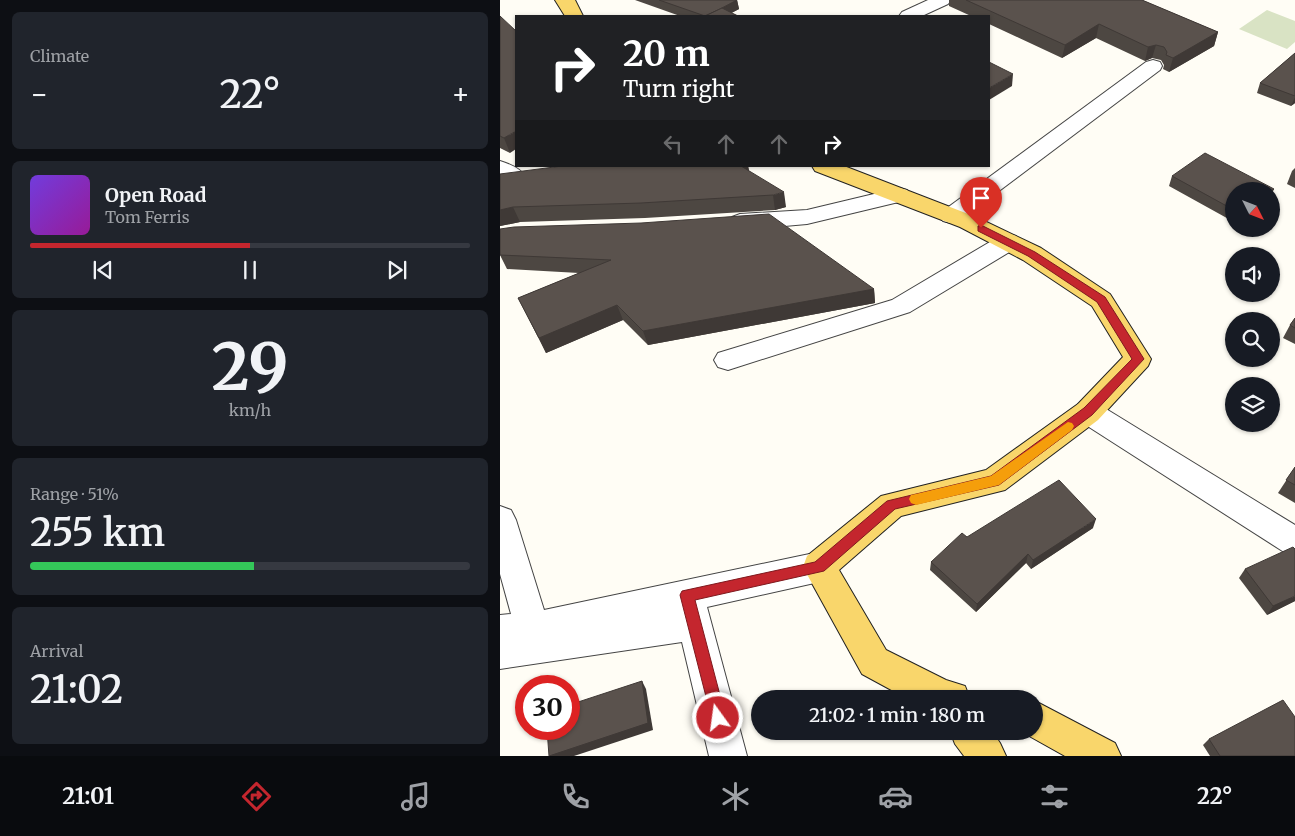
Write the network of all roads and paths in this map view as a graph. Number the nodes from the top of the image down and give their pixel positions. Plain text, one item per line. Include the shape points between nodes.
1 (942, 0) edge
2 (910, 15) edge
3 (1153, 66) edge
4 (826, 167) edge
5 (899, 195) junction
6 (951, 216) junction
7 (721, 223) edge
8 (1008, 242) junction
9 (728, 360) dead end
10 (1088, 412) junction
11 (500, 520) edge
12 (1295, 542) edge
13 (819, 567) junction
14 (691, 610) junction
15 (533, 629) junction
16 (500, 631) edge
17 (500, 652) edge
18 (930, 690) edge
19 (1043, 723) edge
20 (975, 740) edge
21 (728, 756) edge
22 (987, 756) edge
23 (1102, 756) edge

1 - 2 street
3 - 6 street
4 - 5 main road
5 - 6 main road
5 - 7 street via 807,217
6 - 8 main road
8 - 9 street via 901,306
8 - 10 main road via 1032,254 1101,300 1138,359
10 - 12 street
10 - 13 main road via 994,481 892,505
11 - 15 street
13 - 14 street
13 - 18 main road via 874,662
14 - 15 street
14 - 17 street
14 - 21 street
15 - 16 street
19 - 23 main road
20 - 22 main road

